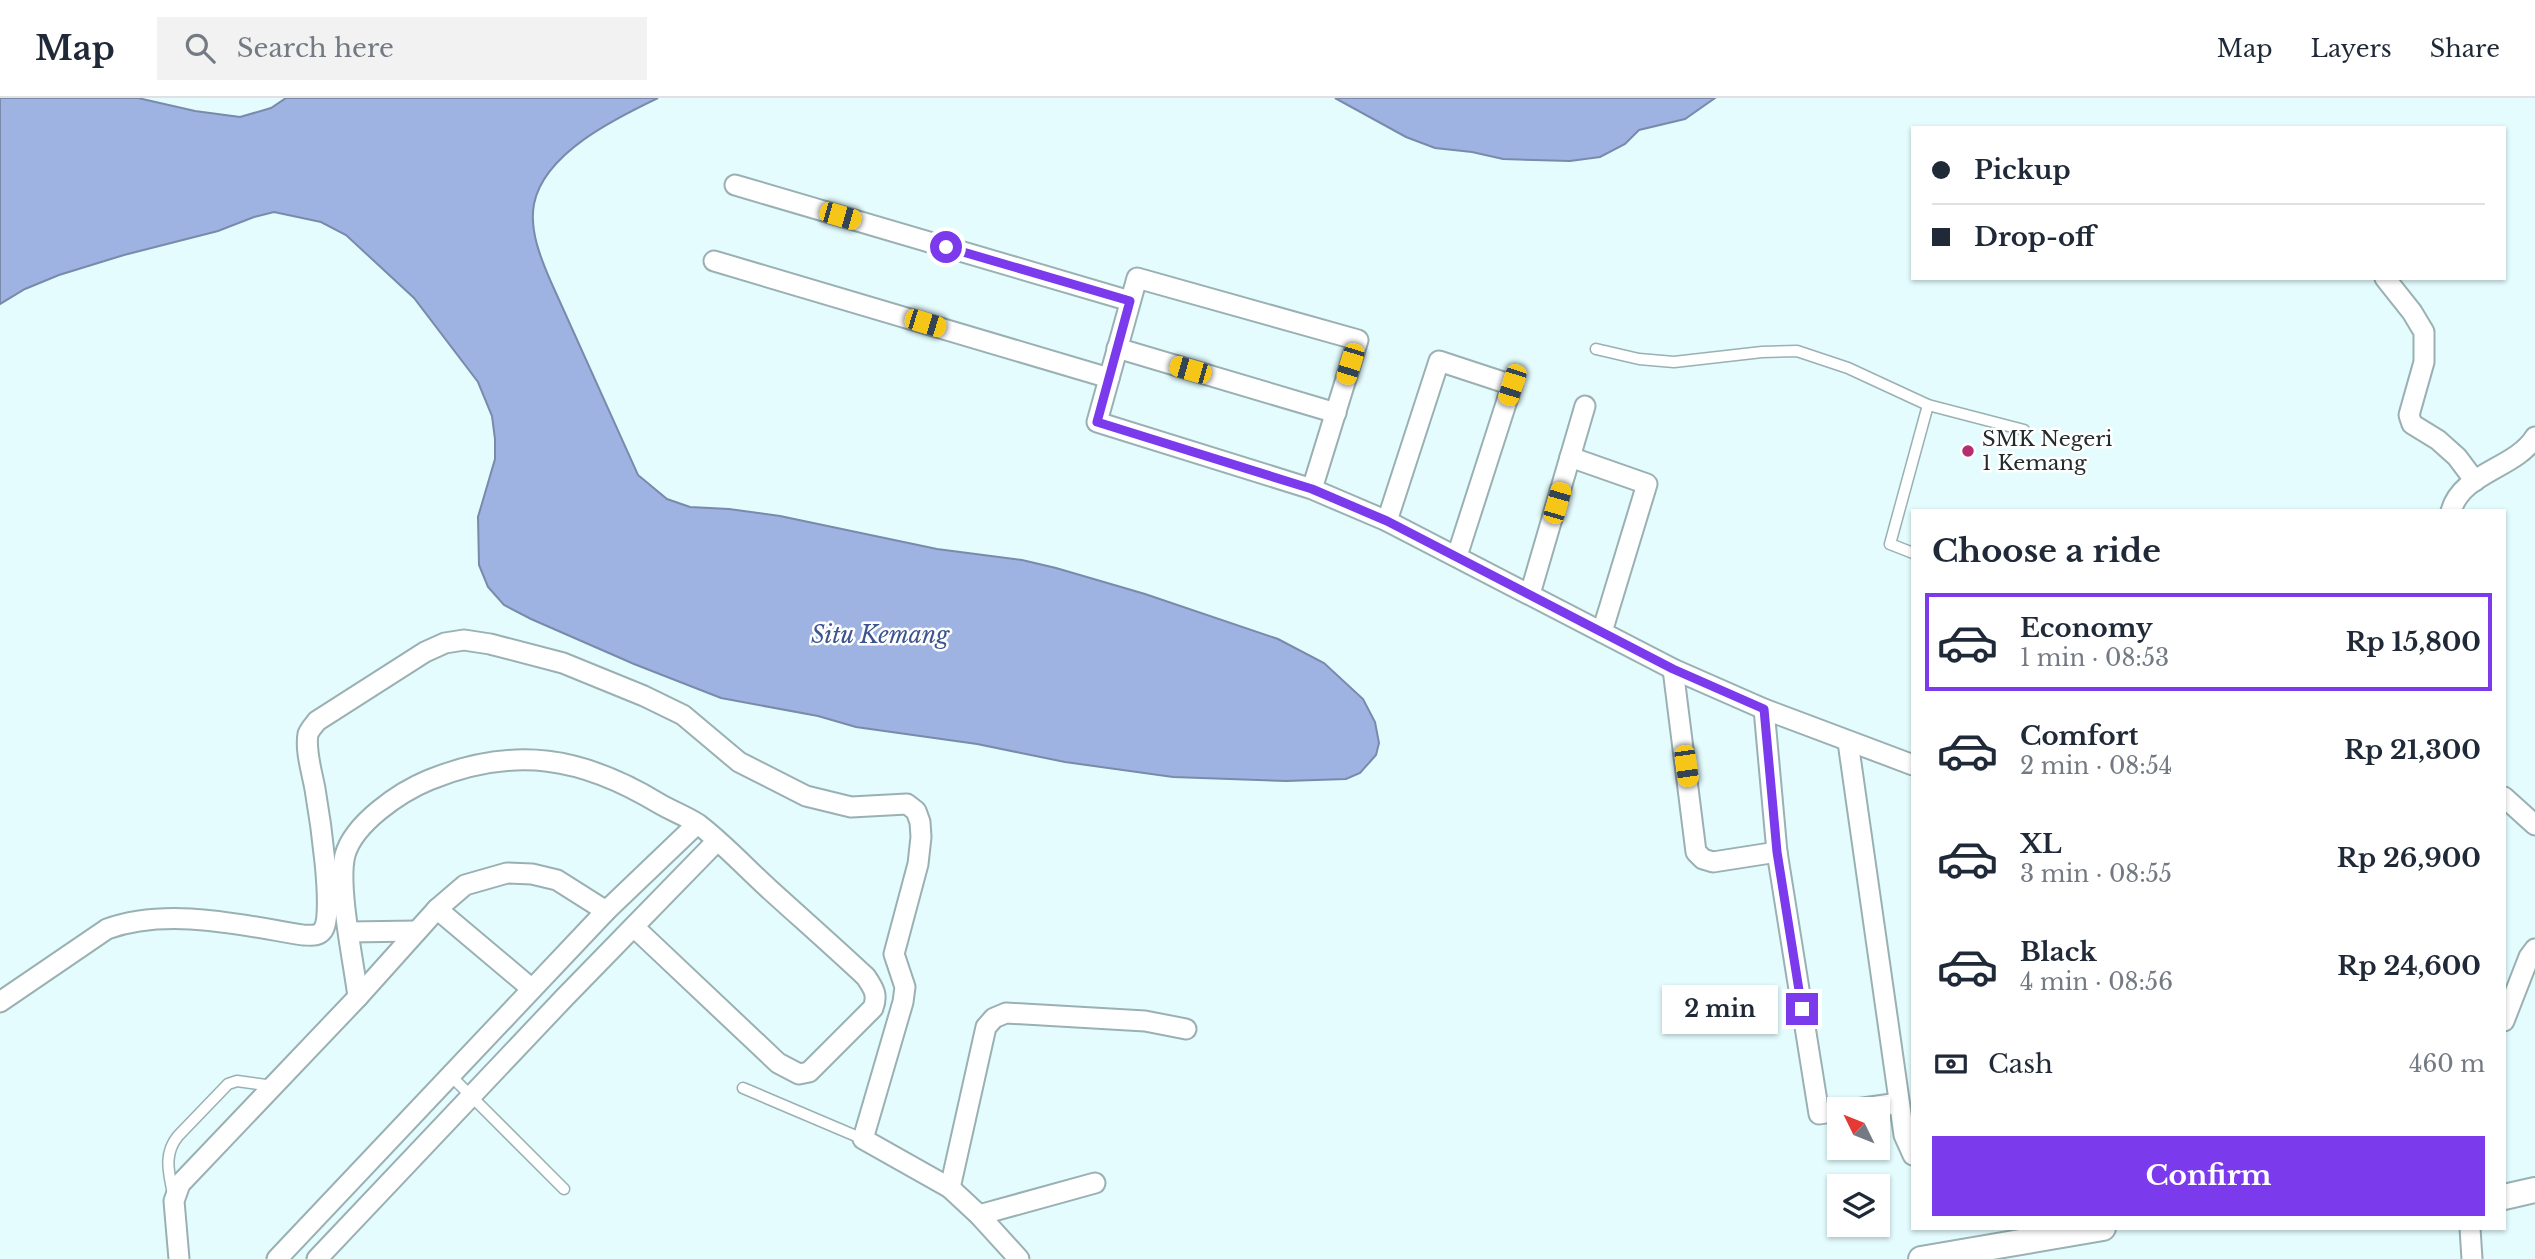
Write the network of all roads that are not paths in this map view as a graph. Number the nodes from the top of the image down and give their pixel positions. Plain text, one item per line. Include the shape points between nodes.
1 (735, 185) dead end
2 (714, 261) dead end
3 (2387, 280) edge
4 (1130, 301) junction
5 (1117, 348) junction
6 (1596, 349) dead end
7 (1109, 378) junction
8 (1928, 405) junction
9 (1585, 406) dead end
10 (1336, 413) junction
11 (2024, 430) dead end
12 (2535, 438) edge
13 (1570, 457) junction
14 (2475, 481) junction
15 (1312, 489) junction
16 (2452, 509) edge
17 (1387, 521) junction
18 (1911, 552) edge
19 (1457, 556) junction
20 (1530, 594) junction
21 (1602, 632) junction
22 (1673, 669) junction
23 (1764, 709) junction
24 (1848, 742) junction
25 (1911, 764) edge
26 (2506, 799) edge
27 (697, 824) junction
28 (2535, 825) edge
29 (717, 841) junction
30 (1777, 852) junction
31 (437, 909) junction
32 (606, 911) junction
33 (634, 928) junction
34 (417, 931) junction
35 (349, 932) junction
36 (2535, 950) edge
37 (532, 989) junction
38 (358, 997) junction
39 (0, 1002) edge
40 (2506, 1016) edge
41 (1186, 1029) dead end
42 (450, 1075) junction
43 (273, 1086) junction
44 (744, 1088) dead end
45 (470, 1098) junction
46 (1899, 1102) junction
47 (1890, 1103) edge
48 (1827, 1113) edge
49 (863, 1139) junction
50 (1911, 1151) edge
51 (1095, 1183) dead end
52 (950, 1188) junction
53 (564, 1189) dead end
54 (2535, 1190) edge
55 (2506, 1197) edge
56 (174, 1201) junction
57 (979, 1215) junction
58 (2078, 1230) edge
59 (2470, 1230) edge
60 (1998, 1236) edge
61 (179, 1259) edge
62 (277, 1259) edge
63 (317, 1259) edge
64 (1018, 1259) edge
65 (1921, 1259) edge
66 (2472, 1259) edge

1 - 4 street
2 - 7 street
3 - 14 street via 2424,332 2424,362 2409,415 2412,424 2457,457
4 - 5 street
4 - 10 street via 1137,278 1358,340
5 - 7 street
5 - 10 street
6 - 8 lane via 1674,362 1797,351 1848,368
7 - 15 street via 1097,422
8 - 11 lane
8 - 18 lane via 1890,544
9 - 13 street
10 - 15 street
12 - 14 street
13 - 20 street
13 - 21 street via 1647,484
14 - 16 street via 2463,488
15 - 17 street
17 - 19 street
17 - 19 street via 1439,361 1512,385
19 - 20 street
20 - 21 street
21 - 22 street
22 - 23 street
22 - 30 street via 1696,852 1713,862
23 - 24 street
23 - 30 street
24 - 25 street
24 - 46 street
26 - 28 street
27 - 29 street
27 - 32 street
27 - 35 street via 626,783 577,765 517,760 452,771 422,783 360,827 344,863
29 - 33 street
29 - 33 street via 866,977 875,990 873,1009 808,1072 799,1074 778,1063
30 - 48 street via 1819,1114
31 - 32 street via 465,885 507,873 557,880
31 - 34 street
31 - 37 street
32 - 37 street
33 - 45 street
34 - 35 street
34 - 38 street
35 - 38 street
36 - 40 street
37 - 42 street
38 - 43 street
39 - 49 street via 107,929 125,923 201,921 303,935 322,932 327,890 309,732 317,721 425,652 464,640 563,663 665,706 683,715 739,762 806,796 851,807 907,804 916,811 920,822 918,864 894,954 905,987 903,1002
41 - 52 street via 1145,1021 1006,1013 994,1018 986,1027
42 - 45 lane
42 - 62 street
43 - 56 street via 180,1184
43 - 56 lane via 228,1084 171,1145 167,1155
44 - 49 lane
45 - 53 lane
45 - 63 street
46 - 47 street
46 - 50 street via 1903,1135
49 - 52 street
51 - 57 street
52 - 57 street
54 - 55 street
56 - 61 street
57 - 64 street
58 - 60 street
59 - 66 street
60 - 65 street

